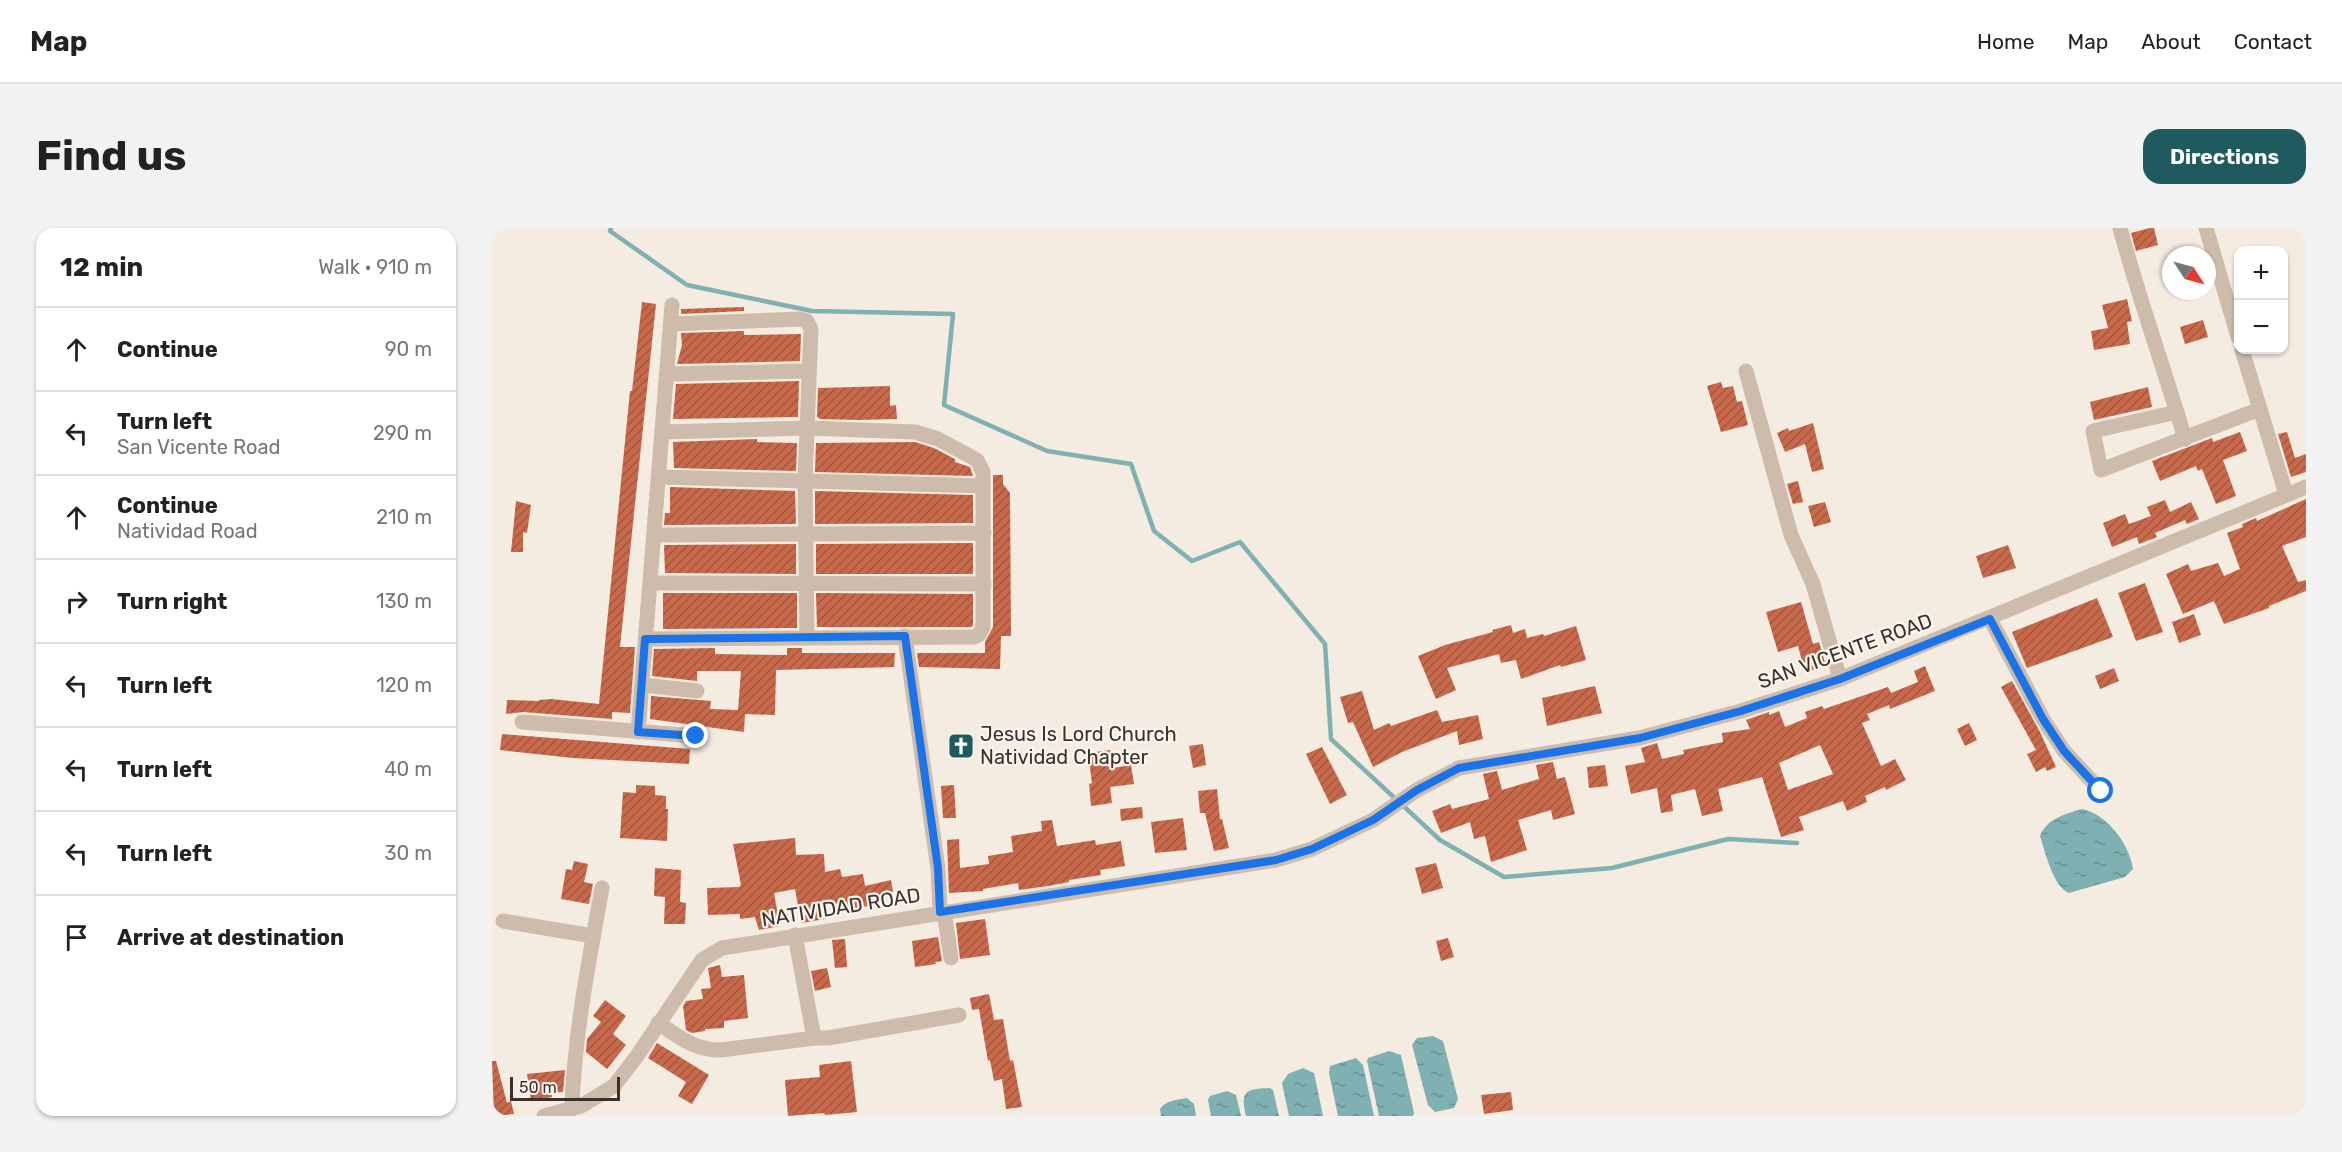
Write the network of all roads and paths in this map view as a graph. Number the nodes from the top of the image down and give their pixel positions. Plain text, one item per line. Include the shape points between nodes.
1 (2120, 228) edge
2 (2206, 228) edge
3 (672, 305) dead end
4 (2234, 323) edge
5 (671, 324) junction
6 (2243, 354) edge
7 (809, 371) junction
8 (1746, 371) dead end
9 (667, 374) junction
10 (2260, 409) junction
11 (2177, 412) junction
12 (807, 428) junction
13 (663, 432) junction
14 (2185, 439) junction
15 (659, 477) junction
16 (805, 480) junction
17 (983, 486) junction
18 (2306, 487) edge
19 (2286, 494) junction
20 (805, 532) junction
21 (984, 533) junction
22 (655, 534) junction
23 (651, 583) junction
24 (806, 584) junction
25 (984, 584) junction
26 (1990, 619) junction
27 (905, 636) junction
28 (807, 638) junction
29 (645, 639) junction
30 (1840, 679) junction
31 (643, 685) junction
32 (697, 691) dead end
33 (522, 722) dead end
34 (638, 732) junction
35 (696, 736) dead end
36 (2101, 791) dead end
37 (1386, 810) joint
38 (602, 888) dead end
39 (942, 911) junction
40 (502, 921) dead end
41 (795, 934) junction
42 (593, 936) junction
43 (951, 958) dead end
44 (959, 1015) dead end
45 (658, 1023) junction
46 (814, 1038) junction
47 (572, 1109) junction
48 (544, 1116) edge

1 - 11 street
2 - 4 street
3 - 5 street
5 - 7 street via 807,321 811,329
5 - 9 street
6 - 10 street
7 - 9 street
7 - 12 street
8 - 30 street via 1791,535 1813,584
9 - 13 street
10 - 14 street
10 - 19 street
11 - 14 street
11 - 14 street via 2093,431 2101,470
12 - 13 street
12 - 16 street
12 - 17 street via 915,432 938,439 977,460 983,472
13 - 15 street
15 - 16 street
15 - 22 street
16 - 17 street
16 - 20 street
17 - 21 street
18 - 19 street, SAN VICENTE ROAD
19 - 26 street, SAN VICENTE ROAD
20 - 21 street
20 - 22 street
20 - 24 street
21 - 25 street
22 - 23 street
23 - 24 street
23 - 29 street
24 - 25 street
24 - 28 street
25 - 27 street via 984,627 979,635
26 - 30 street, SAN VICENTE ROAD
26 - 36 street via 2043,719 2064,751
27 - 28 street
27 - 39 street
28 - 29 street
29 - 31 street
30 - 37 street, SAN VICENTE ROAD via 1640,738 1459,768
31 - 32 street
31 - 34 street
33 - 34 street
34 - 35 street
37 - 39 street, NATIVIDAD ROAD via 1312,849 1276,860
38 - 42 street
39 - 41 street, NATIVIDAD ROAD
39 - 43 street
40 - 42 street
41 - 45 street, NATIVIDAD ROAD via 712,952 695,968
41 - 46 street
42 - 47 street
44 - 46 street
45 - 46 street via 705,1050
45 - 47 street, NATIVIDAD ROAD via 614,1086
47 - 48 street, NATIVIDAD ROAD

